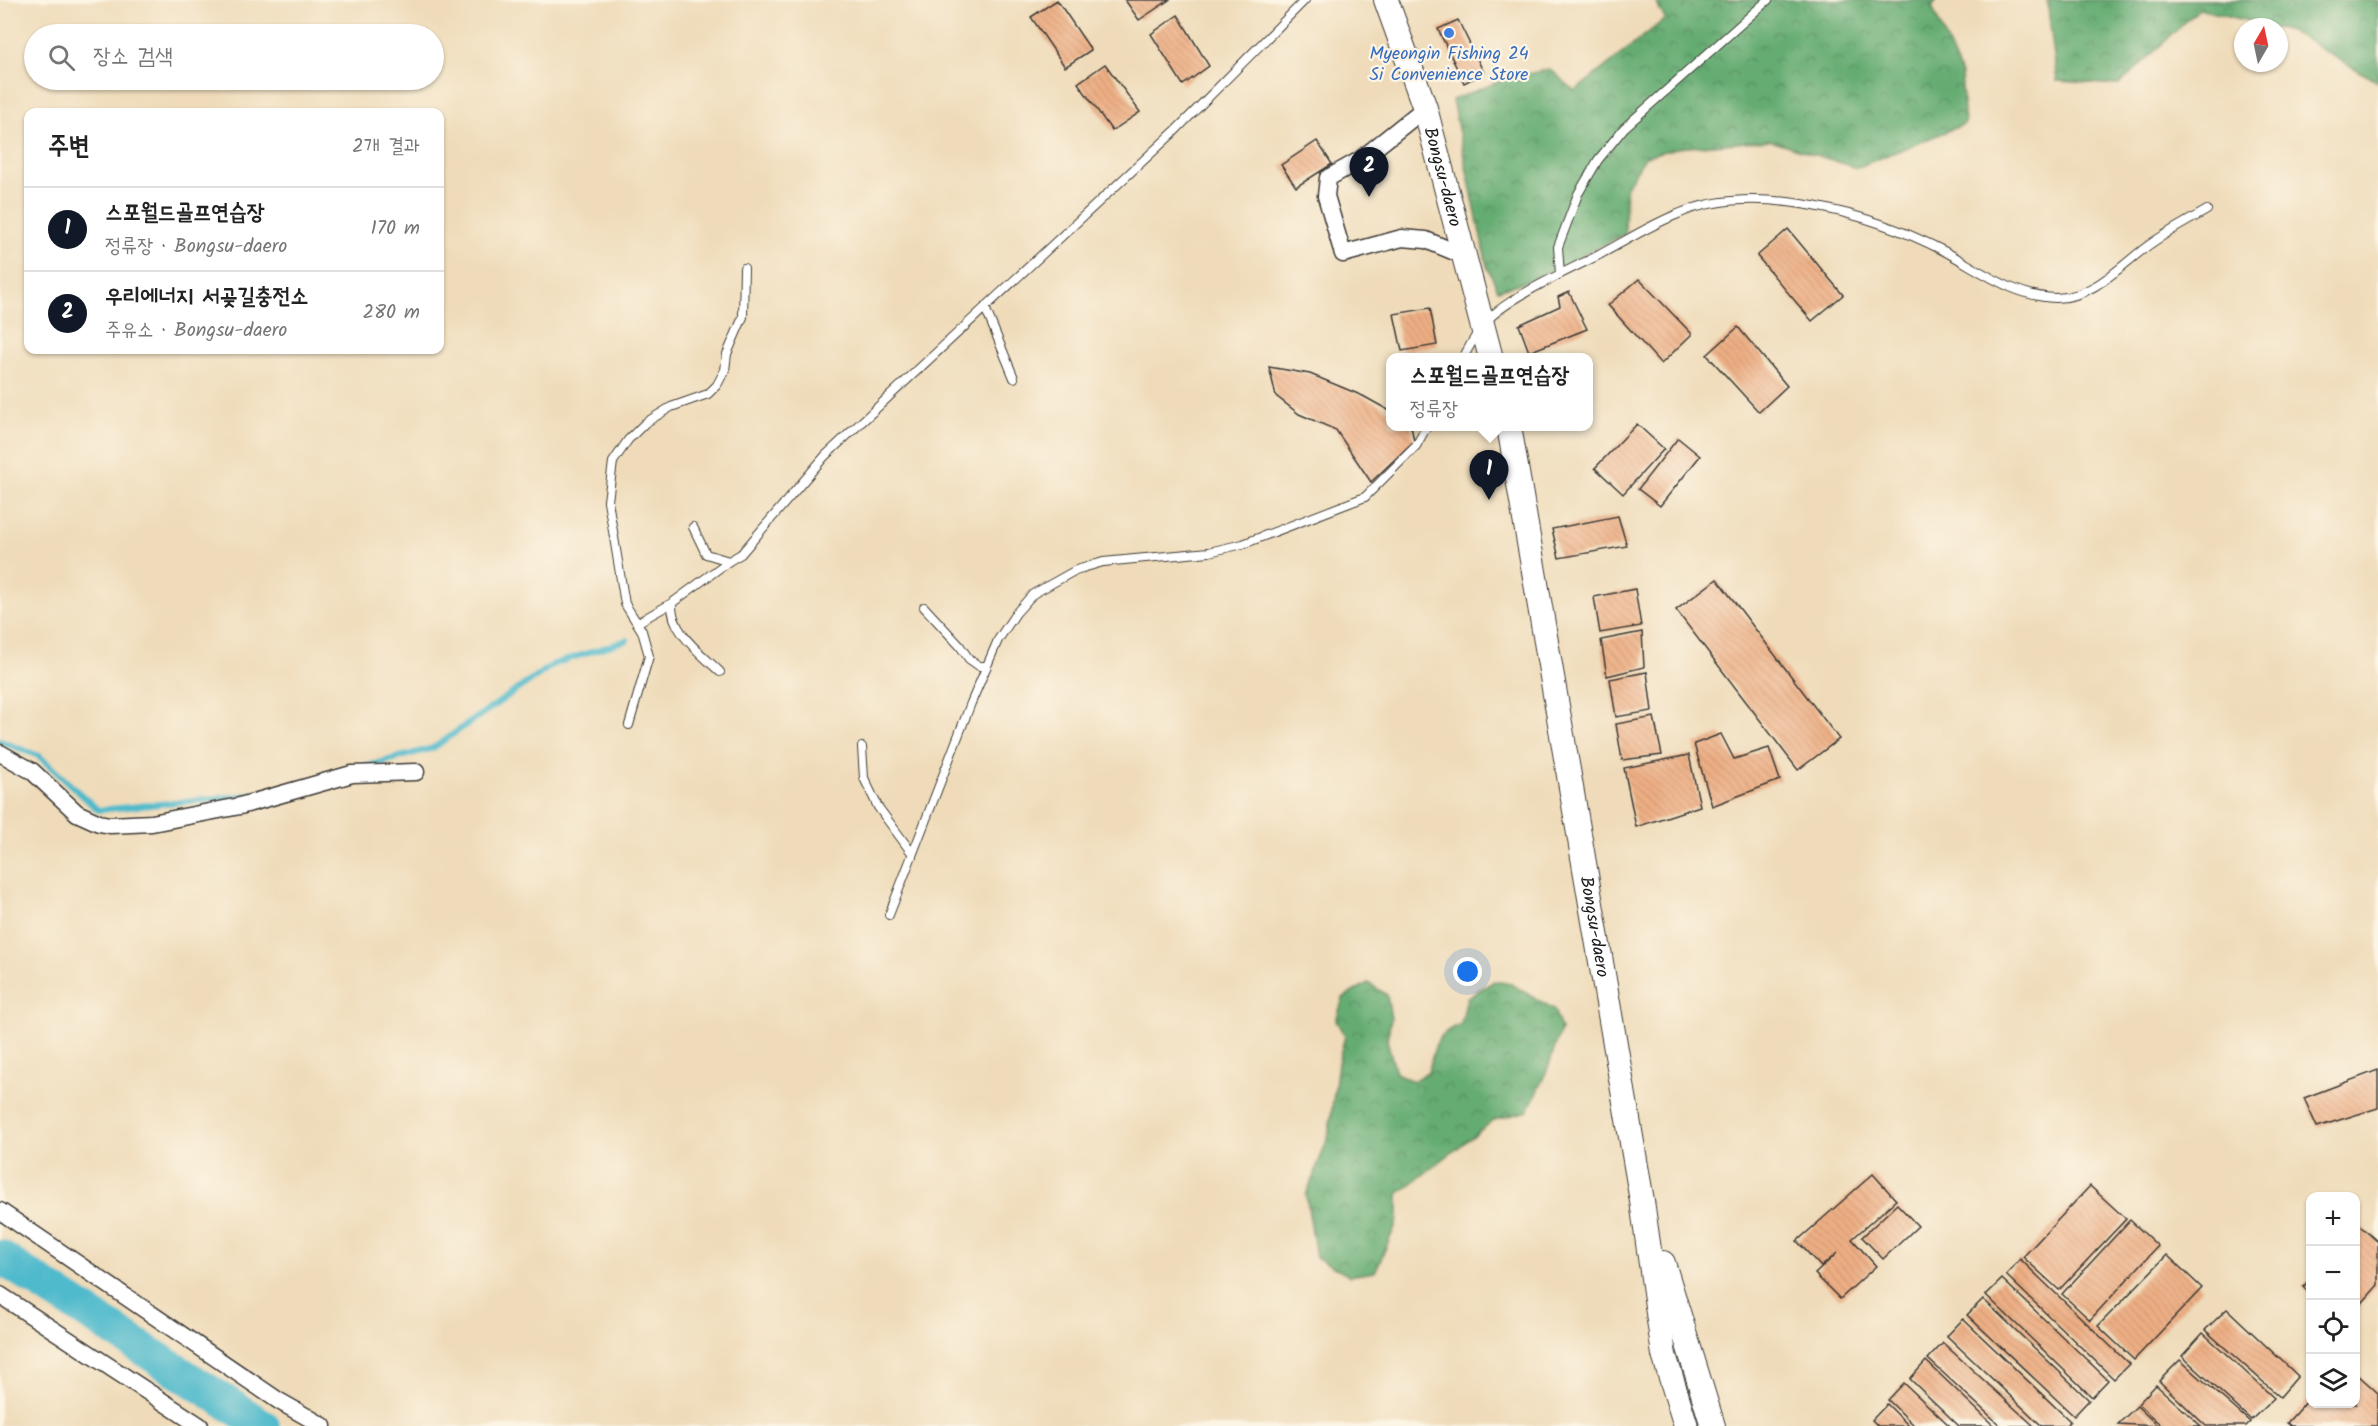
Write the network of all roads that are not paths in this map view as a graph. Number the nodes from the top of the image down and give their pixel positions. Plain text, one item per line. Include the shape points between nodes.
1 (1305, 0) edge
2 (1386, 0) edge
3 (1767, 0) edge
4 (1425, 108) junction
5 (2207, 210) dead end
6 (1464, 256) junction
7 (744, 268) dead end
8 (1560, 274) junction
9 (986, 309) junction
10 (1483, 325) junction
11 (1466, 353) edge
12 (1490, 353) edge
13 (1014, 378) dead end
14 (1424, 431) edge
15 (1510, 431) edge
16 (693, 527) dead end
17 (729, 561) junction
18 (672, 603) junction
19 (924, 607) dead end
20 (637, 623) junction
21 (987, 666) junction
22 (720, 672) dead end
23 (629, 724) dead end
24 (862, 747) dead end
25 (0, 753) edge
26 (417, 772) dead end
27 (912, 853) junction
28 (889, 915) dead end
29 (1642, 1201) junction
30 (0, 1211) edge
31 (0, 1294) edge
32 (200, 1426) edge
33 (322, 1426) edge
34 (1686, 1426) edge
35 (1713, 1426) edge

1 - 9 lane via 1174,132
2 - 4 main road, Bongsu-daero
3 - 8 lane via 1624,128 1598,160 1578,194 1558,247
4 - 6 main road, Bongsu-daero
4 - 6 street via 1360,160 1328,178 1326,196 1343,254 1402,238 1426,240
5 - 8 lane via 2149,244 2098,284 2078,295 2057,298 2010,287 1944,251 1864,220 1795,202 1745,198 1679,213
6 - 10 main road, Bongsu-daero
7 - 20 lane via 743,317 717,385 708,394 671,407 645,423 613,462 608,501 624,604
8 - 10 lane
9 - 13 lane
9 - 17 lane via 825,456 741,554
10 - 11 lane
10 - 12 main road, Bongsu-daero
14 - 21 lane via 1416,446 1365,497 1243,544 1209,552 1102,562 1076,570 1033,594 998,640
15 - 29 main road, Bongsu-daero
16 - 17 lane via 706,554
17 - 18 lane
18 - 20 lane
18 - 22 lane via 675,619 686,639
19 - 21 lane via 969,659
20 - 23 lane via 649,656
21 - 27 lane
24 - 27 lane via 864,778 878,807
25 - 26 street via 32,771 77,813 110,825 152,823 240,806 352,774
27 - 28 lane
29 - 34 main road, Bongsu-daero via 1664,1355
29 - 35 main road
30 - 33 street via 279,1401
31 - 32 street

